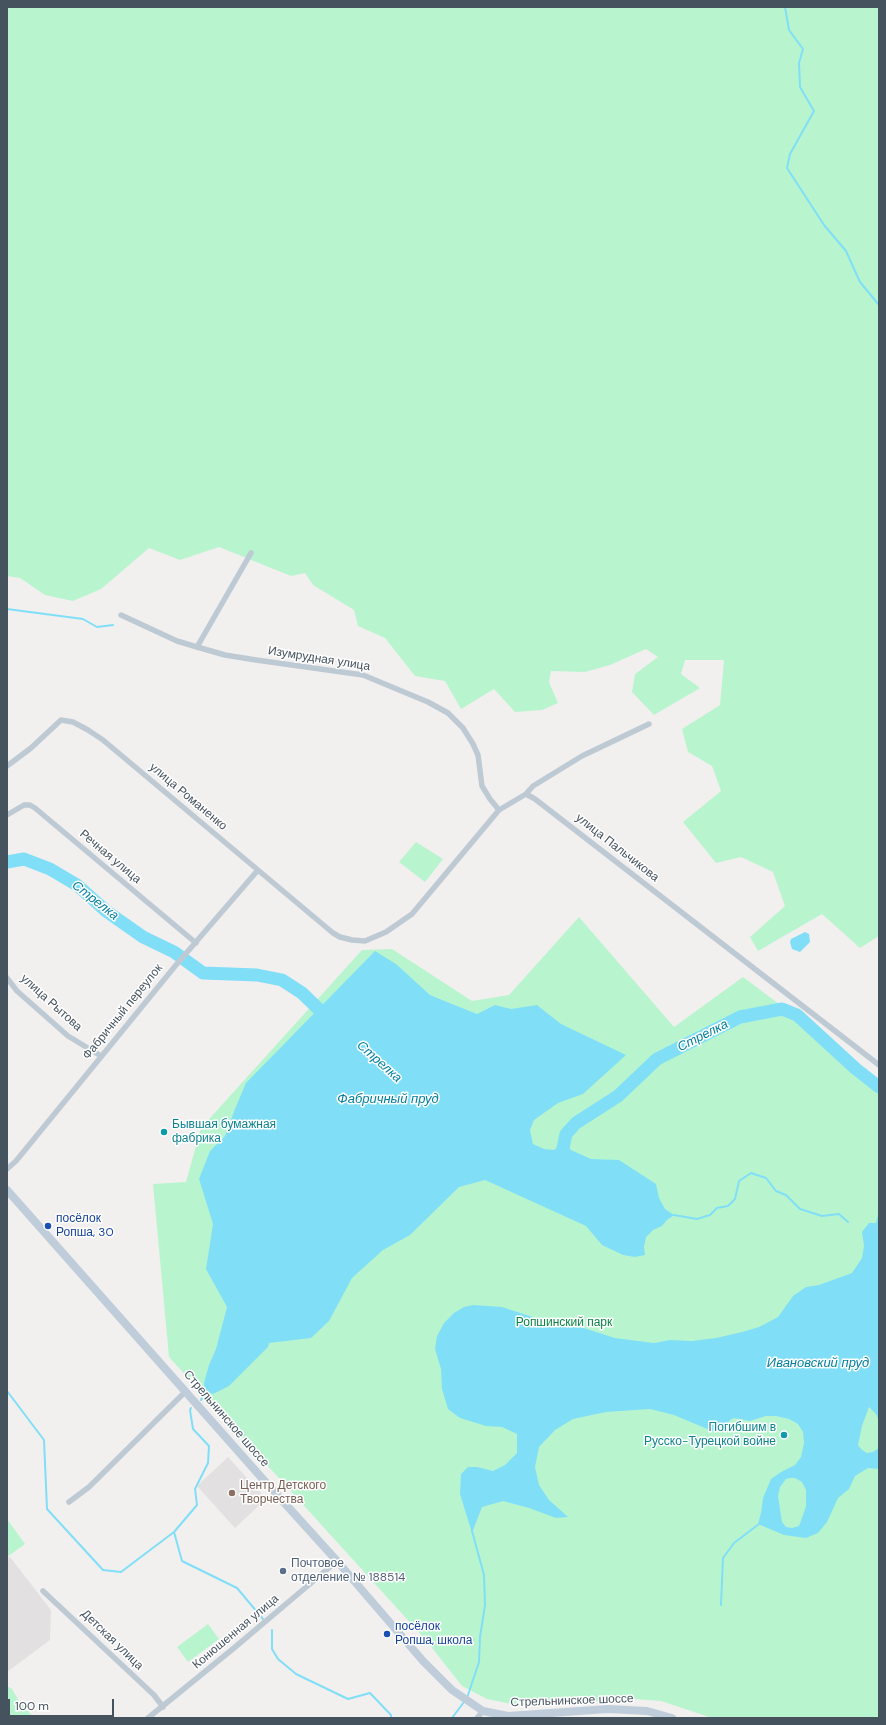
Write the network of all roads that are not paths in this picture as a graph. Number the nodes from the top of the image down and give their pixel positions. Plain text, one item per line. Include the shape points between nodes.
1 (251, 553) dead end
2 (121, 615) dead end
3 (197, 647) junction
4 (649, 724) dead end
5 (7, 766) edge
6 (526, 794) junction
7 (499, 810) junction
8 (7, 815) edge
9 (258, 870) junction
10 (196, 943) junction
11 (7, 978) edge
12 (101, 1056) junction
13 (879, 1066) edge
14 (7, 1169) edge
15 (7, 1190) edge
16 (186, 1392) junction
17 (69, 1502) dead end
18 (337, 1561) junction
19 (43, 1592) dead end
20 (163, 1707) junction
21 (483, 1711) junction
22 (148, 1718) edge
23 (477, 1718) edge
24 (672, 1718) edge

1 - 3 street
2 - 3 street, Изумрудная улица via 177,641
3 - 7 street, Изумрудная улица via 225,655 363,675 428,702 448,713 470,738 478,756 482,786
4 - 6 street via 582,756 533,786
5 - 9 street, улица Романенко via 61,720 72,722 103,740
6 - 7 street
6 - 13 street, улица Пальчикова
7 - 9 street, улица Романенко via 412,914 386,932 365,941 340,938
8 - 10 street, Речная улица via 24,805 35,808
9 - 10 street, Фабричный переулок
10 - 12 street, Фабричный переулок
11 - 12 street, улица Рытова via 17,991 68,1036
12 - 14 street, Фабричный переулок
15 - 16 main road, Стрельнинское шоссе
16 - 17 street via 89,1487
16 - 18 main road, Стрельнинское шоссе
18 - 20 street, Конюшенная улица
18 - 21 main road, Стрельнинское шоссе via 423,1661 452,1690
19 - 20 street, Детская улица
20 - 22 street, Конюшенная улица
21 - 23 street
21 - 24 main road, Стрельнинское шоссе via 508,1716 608,1709 647,1711

